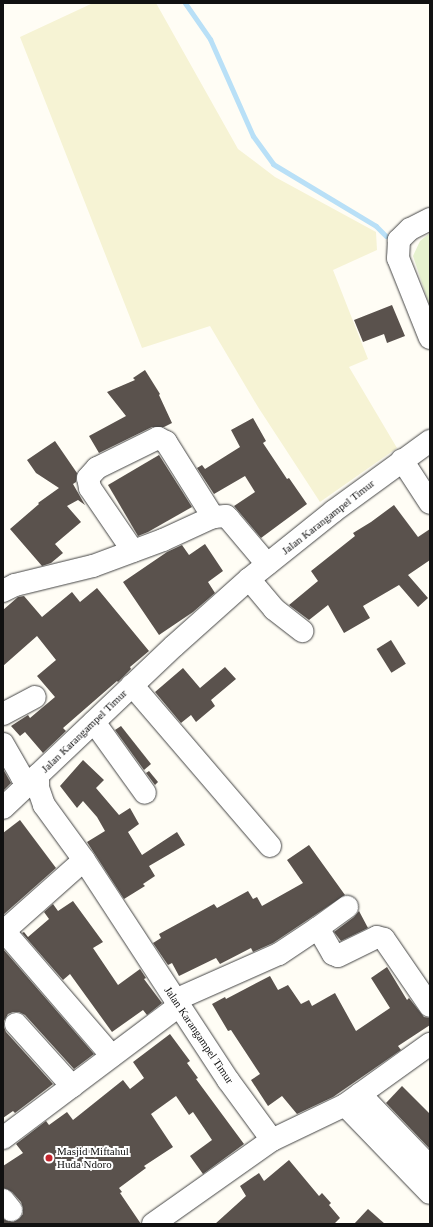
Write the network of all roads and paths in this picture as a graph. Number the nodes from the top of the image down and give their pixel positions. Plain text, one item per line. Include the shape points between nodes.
1 (430, 219) edge
2 (430, 338) edge
3 (430, 441) edge
4 (402, 460) junction
5 (430, 503) edge
6 (214, 517) junction
7 (133, 551) junction
8 (267, 564) junction
9 (249, 579) junction
10 (3, 591) edge
11 (302, 631) dead end
12 (132, 685) junction
13 (36, 697) dead end
14 (3, 714) edge
15 (94, 722) junction
16 (3, 744) edge
17 (33, 780) junction
18 (145, 793) dead end
19 (3, 808) edge
20 (270, 846) dead end
21 (84, 860) junction
22 (347, 907) dead end
23 (318, 928) junction
24 (3, 932) edge
25 (177, 1003) junction
26 (430, 1006) edge
27 (16, 1024) dead end
28 (428, 1049) edge
29 (112, 1056) junction
30 (72, 1086) junction
31 (352, 1100) junction
32 (4, 1137) edge
33 (272, 1140) junction
34 (430, 1167) edge
35 (430, 1193) edge
36 (154, 1224) edge

1 - 2 street via 410,229 399,240 398,258
3 - 4 street, Jalan Karangampel Timur
4 - 5 street
4 - 8 street, Jalan Karangampel Timur
6 - 7 street
6 - 7 street via 166,442 158,438 97,468 88,478 90,488
6 - 8 street via 229,518
7 - 10 street via 93,566 16,585
8 - 9 street, Jalan Karangampel Timur
9 - 11 street via 274,609
9 - 12 street, Jalan Karangampel Timur
12 - 15 street, Jalan Karangampel Timur
12 - 20 street
13 - 14 street
15 - 17 street, Jalan Karangampel Timur
15 - 18 street
16 - 17 street
17 - 19 street
17 - 21 street, Jalan Karangampel Timur via 44,805
21 - 24 street
21 - 25 street, Jalan Karangampel Timur
22 - 23 street
23 - 25 street via 279,954
23 - 26 street via 333,954 338,956 377,937 384,939
24 - 29 street
25 - 29 street
25 - 33 street, Jalan Karangampel Timur
27 - 30 street
28 - 31 street
29 - 30 street
30 - 32 street
31 - 33 street
31 - 34 street
31 - 35 street
33 - 36 street

